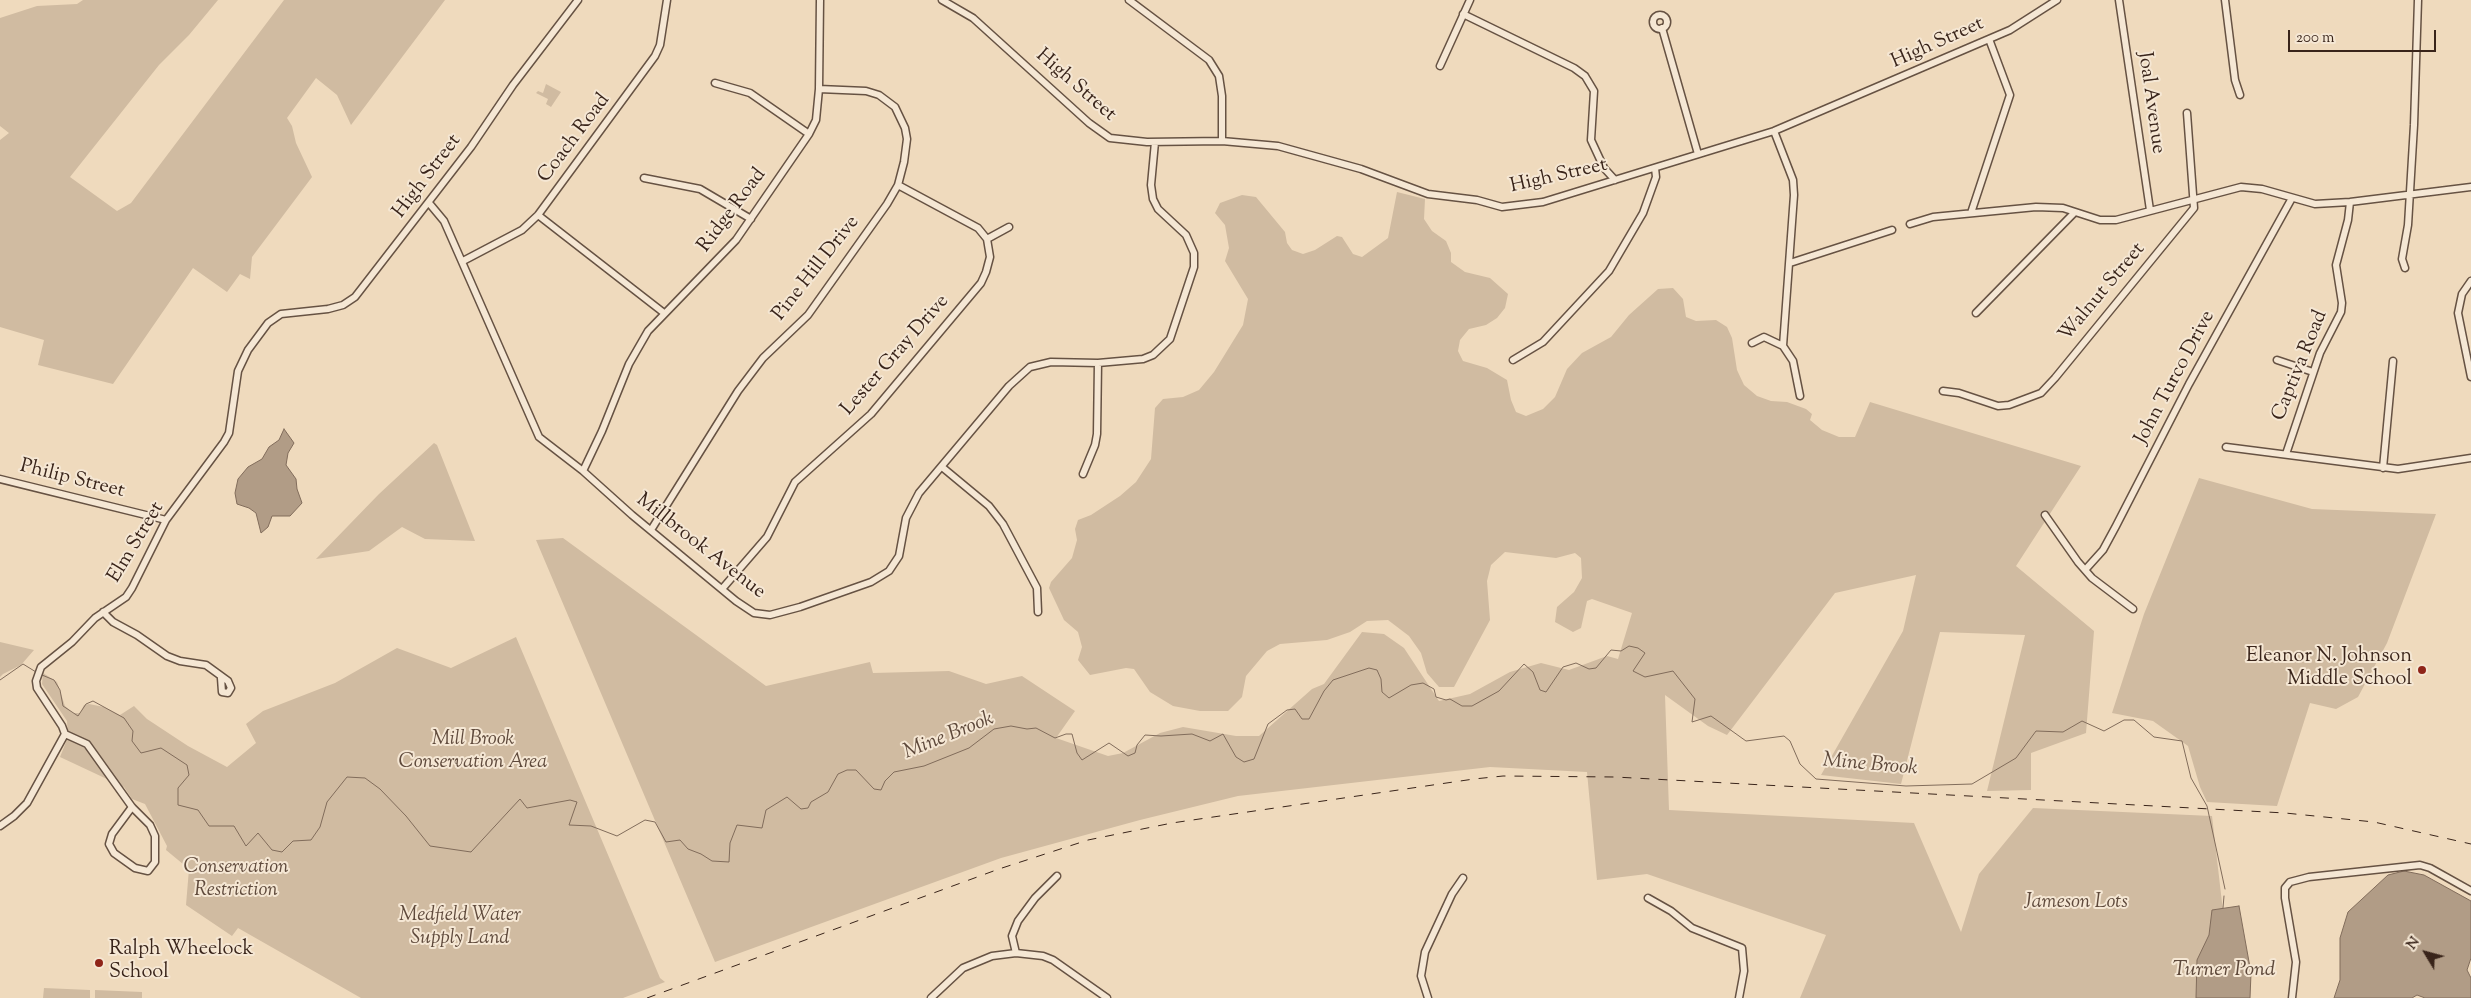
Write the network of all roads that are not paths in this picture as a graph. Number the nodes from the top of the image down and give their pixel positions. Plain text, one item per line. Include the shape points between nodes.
1 (578, 0) edge
2 (667, 0) edge
3 (820, 0) edge
4 (942, 0) edge
5 (1129, 0) edge
6 (1470, 0) edge
7 (2057, 0) edge
8 (2119, 0) edge
9 (2225, 0) edge
10 (2418, 0) edge
11 (1464, 14) junction
12 (1662, 28) dead end
13 (1989, 40) junction
14 (1440, 66) dead end
15 (714, 83) dead end
16 (819, 90) junction
17 (2240, 95) dead end
18 (2187, 113) dead end
19 (1774, 130) junction
20 (809, 134) junction
21 (1222, 141) junction
22 (1155, 142) junction
23 (1698, 154) junction
24 (1656, 168) junction
25 (644, 178) dead end
26 (1615, 180) junction
27 (898, 184) junction
28 (2471, 187) edge
29 (2409, 194) junction
30 (2292, 198) junction
31 (2194, 199) junction
32 (2350, 202) junction
33 (429, 203) junction
34 (2150, 210) junction
35 (2074, 213) junction
36 (1971, 214) junction
37 (538, 215) junction
38 (751, 219) junction
39 (1910, 224) dead end
40 (1009, 227) dead end
41 (1892, 230) dead end
42 (986, 239) junction
43 (463, 261) junction
44 (1790, 263) junction
45 (2405, 268) dead end
46 (2471, 281) edge
47 (664, 313) junction
48 (1976, 313) dead end
49 (269, 322) joint
50 (1752, 343) dead end
51 (1783, 346) junction
52 (1513, 360) dead end
53 (2276, 360) dead end
54 (2393, 361) dead end
55 (1098, 362) junction
56 (2312, 372) junction
57 (2471, 377) edge
58 (1943, 391) dead end
59 (1800, 396) dead end
60 (2226, 447) dead end
61 (2286, 454) junction
62 (2471, 458) edge
63 (942, 467) junction
64 (2383, 468) junction
65 (583, 471) junction
66 (1083, 474) dead end
67 (0, 479) edge
68 (2045, 515) dead end
69 (166, 520) junction
70 (651, 530) junction
71 (2085, 570) junction
72 (722, 589) junction
73 (2133, 609) dead end
74 (103, 612) junction
75 (1038, 612) dead end
76 (221, 678) dead end
77 (65, 734) junction
78 (132, 807) junction
79 (0, 826) edge
80 (1057, 876) dead end
81 (1463, 878) dead end
82 (2471, 892) edge
83 (1648, 898) dead end
84 (1016, 953) junction
85 (931, 998) edge
86 (1107, 998) edge
87 (1428, 998) edge
88 (1739, 998) edge
89 (2292, 998) edge

1 - 33 street, High Street
2 - 37 street, Coach Road via 656,56
3 - 16 street, Ridge Road
4 - 22 street, High Street via 973,18 1104,135 1117,140
5 - 21 street via 1209,60 1219,76
6 - 11 street
7 - 13 street, High Street
8 - 34 street, Joal Avenue
9 - 17 street via 2235,80
10 - 29 street
11 - 14 street
11 - 26 street via 1585,76 1594,91 1591,140 1604,168
12 - 23 street
13 - 19 street, High Street
13 - 36 street via 2010,95
15 - 20 street via 750,94
16 - 20 street, Ridge Road via 816,120
16 - 27 street, Pine Hill Drive via 866,92 879,95 895,107 907,139
18 - 31 street, Walnut Street
19 - 23 street, High Street
19 - 44 street via 1793,180
20 - 38 street, Ridge Road
21 - 22 street, High Street
21 - 26 street, High Street via 1292,149 1428,194 1477,200 1502,207 1543,202
22 - 55 street, Millbrook Avenue via 1153,199 1158,209 1192,244 1194,267 1175,329 1162,347 1142,359
23 - 24 street, High Street
24 - 26 street, High Street
24 - 52 street via 1643,213 1609,271 1543,342
25 - 38 street via 700,189
27 - 42 street via 978,228
27 - 70 street, Pine Hill Drive via 808,314 763,358 738,391
28 - 29 street
29 - 32 street
29 - 45 street via 2402,259
30 - 31 street via 2241,187
30 - 32 street via 2310,204
30 - 71 street, John Turco Drive via 2193,376 2103,550
31 - 34 street
31 - 58 street, Walnut Street via 2192,211 2044,391 1998,406
32 - 56 street, Captiva Road via 2336,265 2341,312
33 - 43 street, Millbrook Avenue via 444,221
33 - 49 street, High Street via 355,297 328,309 281,314
34 - 35 street via 2124,218 2100,220
35 - 36 street via 2063,208 2036,207
35 - 48 street
36 - 39 street via 1933,217
37 - 43 street, Coach Road via 522,230
37 - 47 street
38 - 47 street, Ridge Road via 707,273
40 - 42 street
41 - 44 street
42 - 72 street, Lester Gray Drive via 990,257 982,283 871,414 795,482 767,537
43 - 65 street, Millbrook Avenue via 539,437
44 - 51 street
46 - 57 street via 2462,294 2458,313
47 - 65 street, Ridge Road via 633,356
49 - 69 street, Elm Street via 241,364 229,433
50 - 51 street via 1764,337
51 - 59 street via 1793,361
53 - 56 street
54 - 64 street
55 - 63 street, Millbrook Avenue via 1051,362 1030,367 1009,386
55 - 66 street via 1097,434
56 - 61 street, Captiva Road
60 - 61 street
61 - 64 street
62 - 64 street via 2410,468
63 - 72 street, Millbrook Avenue via 911,505 899,556 881,577 770,615 746,609
63 - 75 street via 989,506 1003,524 1038,588
65 - 70 street, Millbrook Avenue
67 - 69 street, Philip Street
68 - 71 street
69 - 74 street, Elm Street via 126,597
70 - 72 street, Millbrook Avenue
71 - 73 street
74 - 76 street via 113,622 167,656 206,665
74 - 77 street, Elm Street via 72,642 46,661 36,680 39,692
77 - 78 street via 87,744
77 - 79 street via 26,803
78 - 78 street via 112,834 109,844 114,853 135,868 148,871 155,862 156,836 145,818
80 - 84 street via 1018,921 1012,936
81 - 87 street via 1452,894 1426,952 1422,976
82 - 89 street via 2430,868 2409,864 2290,882 2285,888 2296,962
83 - 88 street via 1692,928 1742,948 1744,971
84 - 85 street via 992,956 964,968
84 - 86 street via 1053,960

